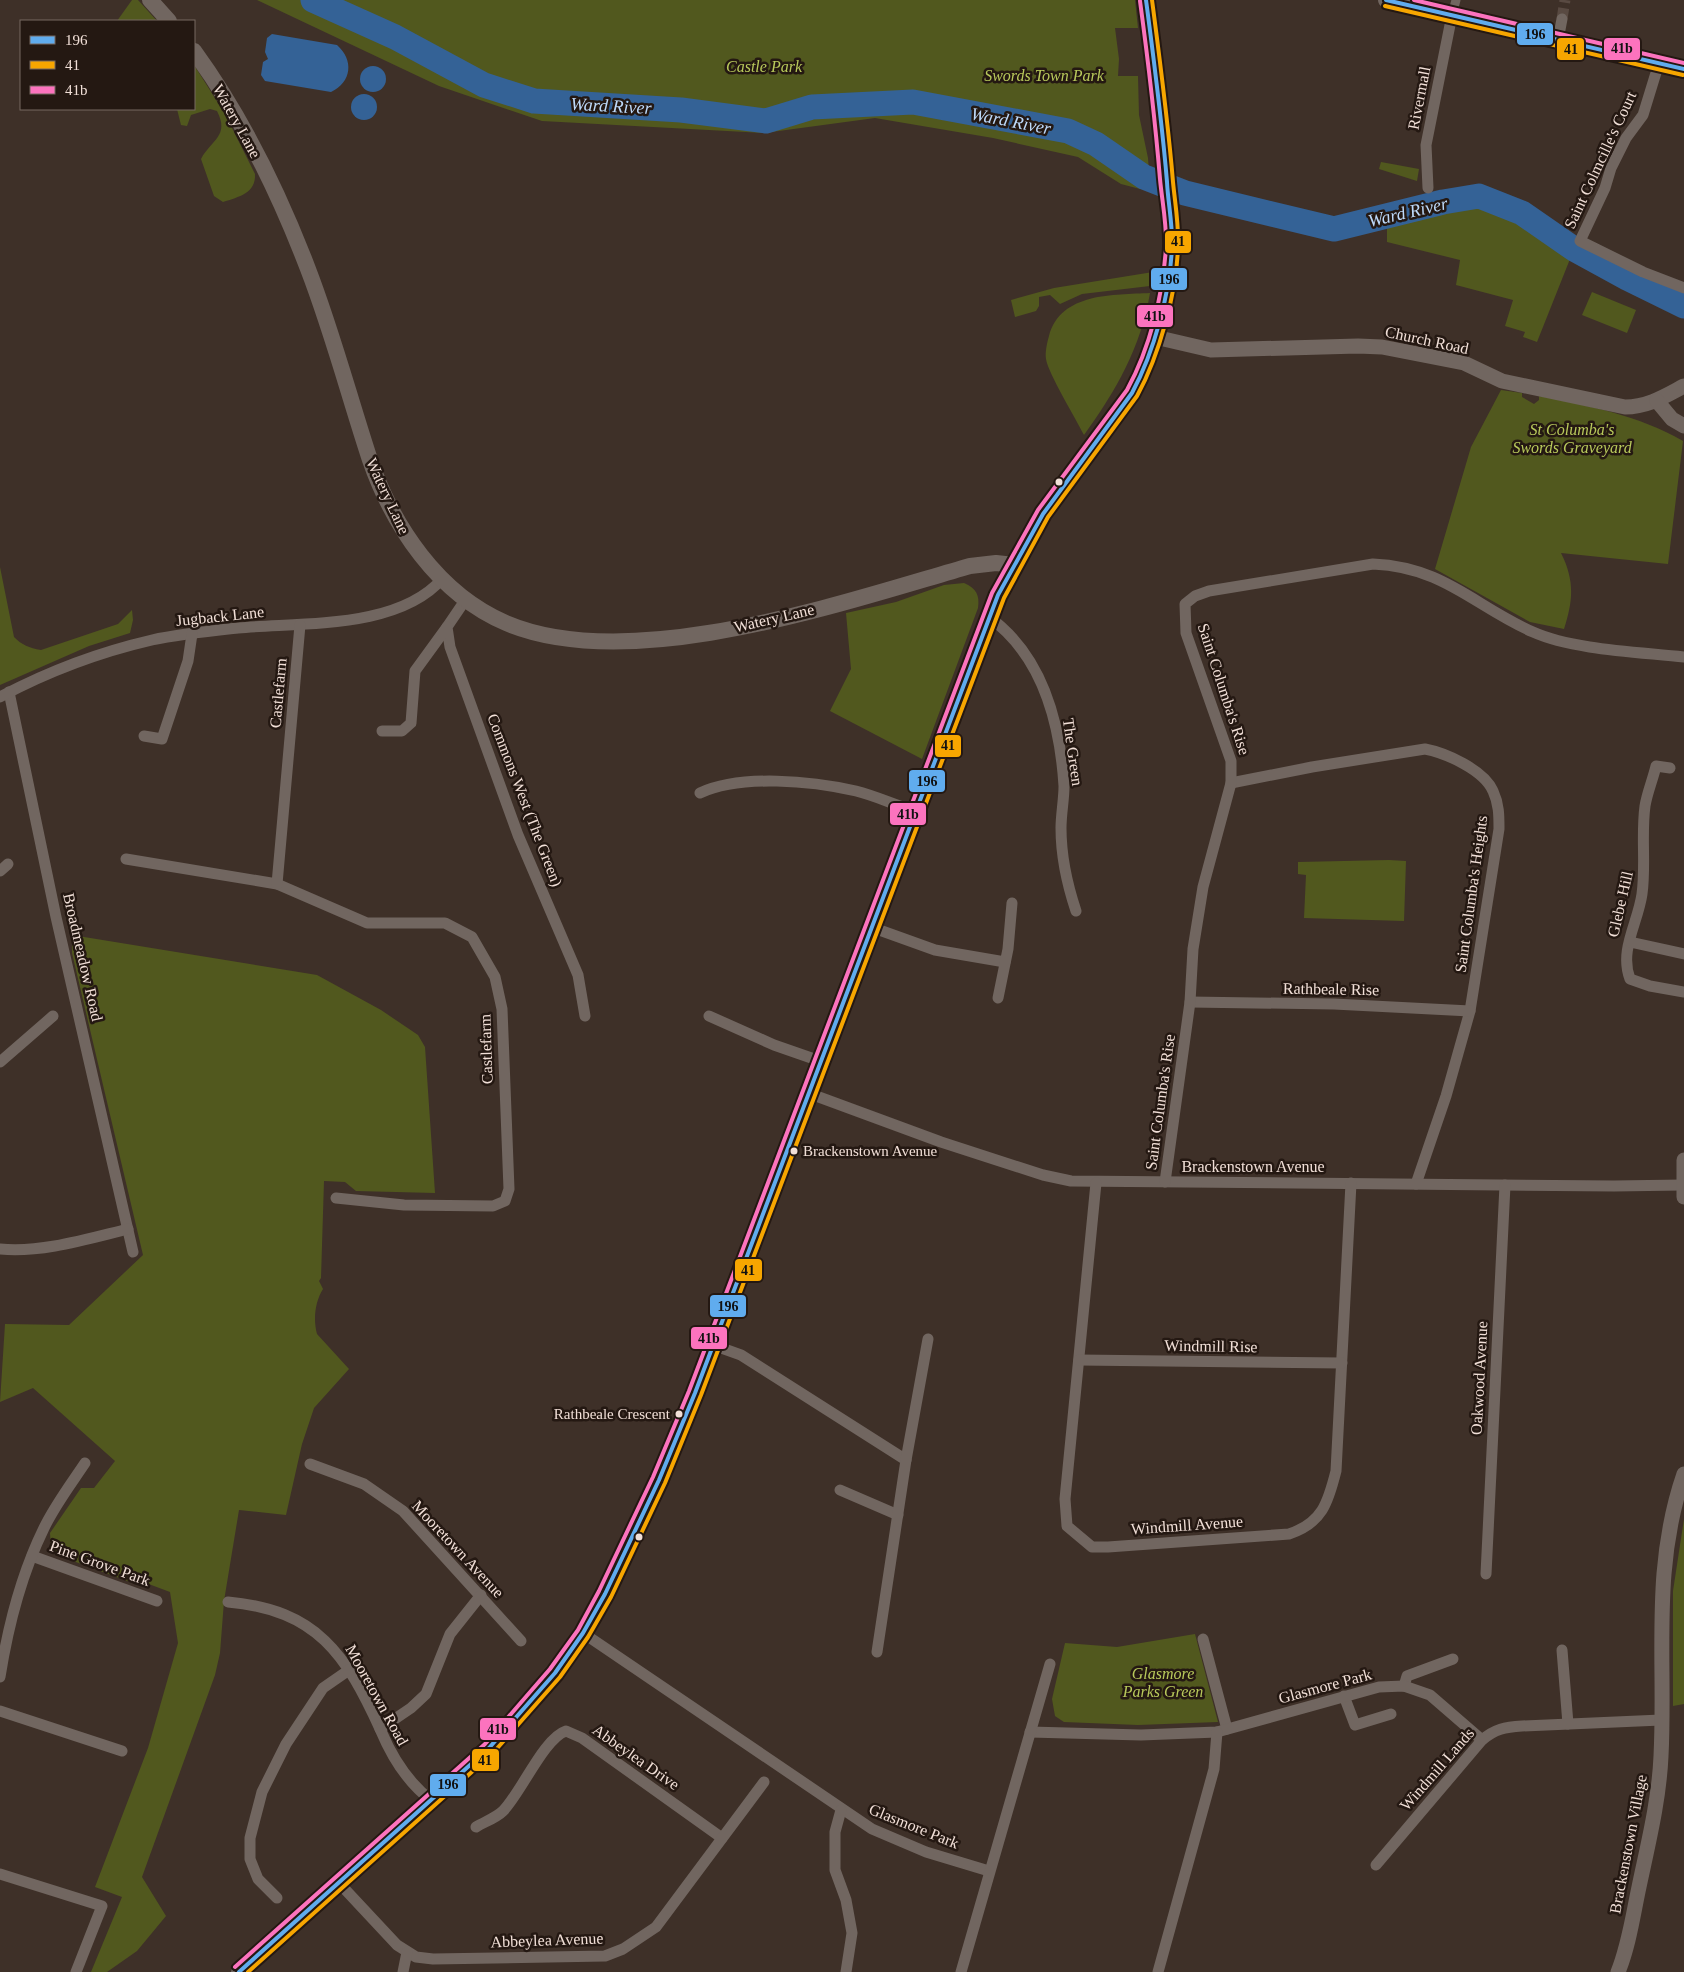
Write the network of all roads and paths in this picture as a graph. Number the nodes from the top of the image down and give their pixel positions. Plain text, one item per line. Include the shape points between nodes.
1 (150, 0) edge
2 (1146, 0) edge
3 (1386, 0) edge
4 (1454, 7) edge
5 (1562, 19) tunnel mouth
6 (167, 20) edge
7 (1558, 40) junction
8 (195, 52) edge
9 (1659, 63) junction
10 (1684, 69) edge
11 (1428, 188) dead end
12 (1684, 288) edge
13 (1155, 337) junction
14 (1684, 386) edge
15 (1657, 401) junction
16 (1684, 426) edge
17 (1014, 565) junction
18 (443, 578) junction
19 (466, 599) junction
20 (989, 617) junction
21 (300, 625) junction
22 (447, 627) junction
23 (192, 634) junction
24 (1684, 657) edge
25 (5, 695) edge
26 (382, 731) dead end
27 (144, 736) dead end
28 (1670, 768) dead end
29 (1232, 783) junction
30 (700, 793) dead end
31 (915, 811) junction
32 (126, 859) dead end
33 (277, 884) junction
34 (1012, 903) dead end
35 (1076, 911) dead end
36 (870, 927) junction
37 (1630, 942) junction
38 (1684, 954) edge
39 (1005, 962) junction
40 (1684, 992) edge
41 (998, 998) dead end
42 (1190, 1002) junction
43 (1470, 1011) junction
44 (53, 1016) dead end
45 (586, 1016) dead end
46 (709, 1016) dead end
47 (820, 1061) junction
48 (0, 1062) edge
49 (808, 1093) junction
50 (1684, 1160) edge
51 (1096, 1182) junction
52 (1165, 1182) junction
53 (1351, 1183) junction
54 (1416, 1184) junction
55 (1505, 1185) junction
56 (1683, 1191) edge
57 (336, 1198) dead end
58 (128, 1229) junction
59 (0, 1249) edge
60 (133, 1252) dead end
61 (928, 1339) dead end
62 (713, 1345) junction
63 (1079, 1360) junction
64 (1342, 1363) junction
65 (906, 1460) junction
66 (85, 1463) dead end
67 (310, 1464) dead end
68 (1684, 1474) edge
69 (840, 1490) dead end
70 (898, 1515) junction
71 (32, 1556) junction
72 (1486, 1574) dead end
73 (481, 1595) junction
74 (157, 1601) dead end
75 (228, 1602) dead end
76 (583, 1633) junction
77 (1203, 1639) dead end
78 (521, 1641) dead end
79 (1562, 1650) dead end
80 (877, 1652) dead end
81 (1453, 1659) dead end
82 (1050, 1664) dead end
83 (349, 1670) junction
84 (0, 1677) edge
85 (1404, 1686) junction
86 (1344, 1696) junction
87 (0, 1711) edge
88 (1391, 1714) dead end
89 (1661, 1720) junction
90 (1568, 1724) junction
91 (380, 1729) junction
92 (1222, 1731) junction
93 (1030, 1732) junction
94 (1482, 1740) junction
95 (122, 1752) dead end
96 (764, 1782) dead end
97 (432, 1801) junction
98 (841, 1810) junction
99 (476, 1827) dead end
100 (722, 1838) junction
101 (1376, 1865) dead end
102 (989, 1871) junction
103 (0, 1874) edge
104 (340, 1884) junction
105 (277, 1898) dead end
106 (406, 1952) junction
107 (76, 1972) edge
108 (239, 1972) edge
109 (403, 1972) edge
110 (846, 1972) edge
111 (962, 1972) edge
112 (1158, 1972) edge
113 (1618, 1972) edge

1 - 6 main road
2 - 13 street via 1172,246
3 - 4 main road
4 - 7 main road
4 - 11 street, Rivermall via 1426,145
5 - 7 street
7 - 9 main road
8 - 18 main road, Watery Lane via 215,80 252,145 308,268 378,482 405,536
9 - 10 main road
9 - 12 street, Saint Colmcille's Court via 1643,115 1626,138 1580,241
13 - 15 street, Church Road via 1211,350 1382,347 1464,363 1502,381 1625,407
13 - 17 street via 1143,373 1132,393 1043,514
14 - 15 street, Church Road
15 - 16 street via 1672,419
17 - 19 main road, Watery Lane via 970,566 791,615 676,638 607,641 550,636 505,622
17 - 20 main road
18 - 19 main road, Watery Lane
18 - 21 street, Jugback Lane via 417,601 397,609
19 - 22 street
20 - 31 main road
20 - 35 street, The Green via 1007,630 1037,670 1050,708 1059,742 1064,788 1062,856 1066,882
21 - 23 street, Jugback Lane
21 - 33 street, Castlefarm
22 - 26 street via 415,671 412,722 402,731
22 - 45 street, Commons West (The Green) via 450,647 518,836 578,975
23 - 25 street, Jugback Lane via 152,640 97,656
23 - 27 street via 188,661 162,739
24 - 29 street, Saint Columba's Rise via 1559,641 1532,632 1431,575 1396,565 1373,564 1209,591 1184,604 1186,633 1231,761
25 - 58 street, Broadmeadow Road
28 - 37 street, Glebe Hill via 1656,766 1645,805 1645,867
29 - 42 street, Saint Columba's Rise via 1204,886 1193,950
29 - 43 street, Saint Columba's Heights via 1426,749 1441,752 1478,774 1492,789 1499,808 1499,829
30 - 31 street via 716,786 762,780 856,791
31 - 36 main road
32 - 33 street, Castlefarm
33 - 57 street, Castlefarm via 367,923 445,923 472,937 495,977 502,1009 509,1189 505,1202 493,1206 444,1206
34 - 39 street
36 - 39 street via 936,950
36 - 47 main road
37 - 38 street
37 - 40 street, Glebe Hill via 1626,967 1630,979
39 - 41 street
42 - 43 street, Rathbeale Rise via 1334,1004
42 - 52 street, Saint Columba's Rise
43 - 54 street, Saint Columba's Heights
44 - 48 street
46 - 47 street
47 - 49 main road
49 - 51 street, Brackenstown Avenue via 1043,1175
49 - 62 main road
50 - 56 street
51 - 52 street, Brackenstown Avenue
51 - 63 street, Windmill Avenue
52 - 53 street, Brackenstown Avenue
53 - 54 street, Brackenstown Avenue
53 - 64 street, Windmill Avenue
54 - 55 street, Brackenstown Avenue
55 - 56 street, Brackenstown Avenue
55 - 72 street, Oakwood Avenue
58 - 59 street via 68,1243 15,1251
58 - 60 street, Broadmeadow Road
61 - 65 street
62 - 65 street via 741,1355
62 - 76 main road via 658,1480 605,1594
63 - 64 street, Windmill Rise
63 - 64 street, Windmill Avenue via 1065,1500 1067,1526 1092,1547 1108,1548 1289,1534 1307,1528 1329,1499 1336,1471
65 - 70 street
66 - 71 street, Pine Grove Park via 44,1527
67 - 73 street, Mooretown Avenue via 364,1484 403,1511
68 - 89 street, Brackenstown Village via 1669,1532 1662,1579
69 - 70 street
70 - 80 street
71 - 74 street, Pine Grove Park
71 - 84 street, Pine Grove Park via 18,1592
73 - 78 street, Mooretown Avenue
73 - 91 street via 450,1634 426,1694
75 - 83 street, Mooretown Road via 265,1607 306,1624 329,1643
76 - 97 main road via 524,1710
76 - 98 street, Glasmore Park
77 - 92 street
79 - 90 street
81 - 85 street via 1408,1676
82 - 93 street
83 - 91 street, Mooretown Road
83 - 105 street via 323,1688 286,1744 262,1792 250,1838 250,1859 258,1879
85 - 86 street, Glasmore Park via 1380,1687
85 - 94 street via 1430,1695
86 - 88 street via 1355,1725
86 - 92 street, Glasmore Park
87 - 95 street
89 - 90 street, Windmill Lands
89 - 113 street, Brackenstown Village via 1662,1757 1656,1809
90 - 94 street, Windmill Lands via 1503,1727
91 - 97 street, Mooretown Road via 397,1763
92 - 93 street, Glasmore Park via 1141,1735
92 - 112 street
93 - 102 street
94 - 101 street, Windmill Lands
96 - 100 street, Abbeylea Avenue
97 - 104 main road
98 - 102 street, Glasmore Park via 872,1830 926,1852
98 - 110 street via 835,1832 835,1870 846,1900 852,1934
99 - 100 street, Abbeylea Drive via 502,1811 547,1748 560,1733 566,1731 582,1738
100 - 106 street, Abbeylea Avenue via 656,1928 623,1949 605,1956 433,1959
102 - 111 street
103 - 107 street via 102,1906
104 - 106 street
104 - 108 main road
106 - 109 street

